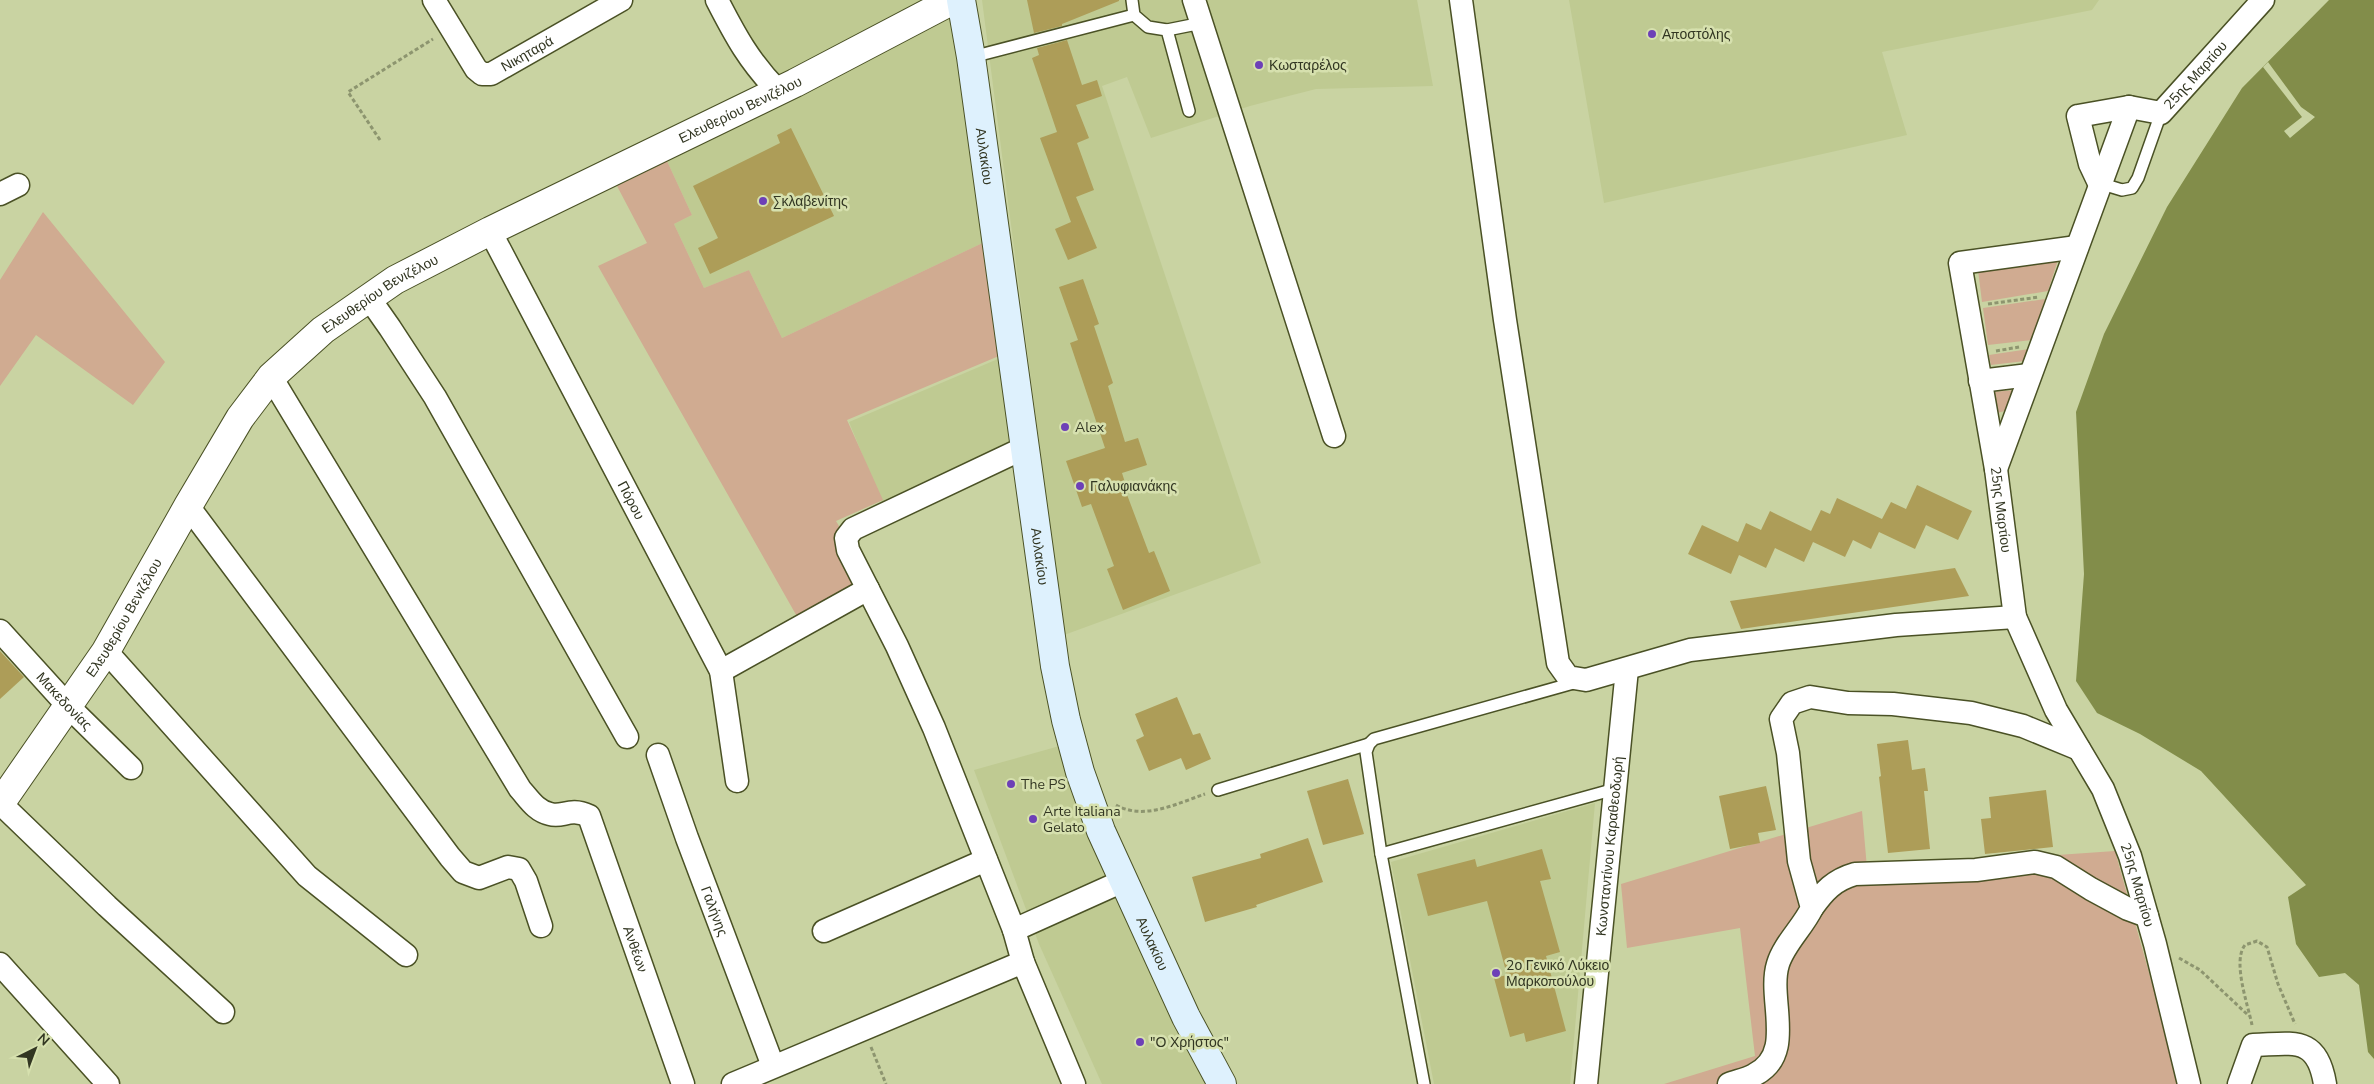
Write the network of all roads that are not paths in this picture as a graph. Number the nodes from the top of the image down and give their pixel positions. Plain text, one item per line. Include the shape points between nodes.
1 (434, 0) edge
2 (621, 0) edge
3 (717, 0) edge
4 (953, 0) edge
5 (961, 0) edge
6 (1132, 0) edge
7 (1194, 0) edge
8 (1461, 0) edge
9 (2263, 0) edge
10 (1134, 15) junction
11 (1202, 23) junction
12 (1167, 30) junction
13 (971, 57) junction
14 (778, 91) junction
15 (2129, 107) junction
16 (1189, 112) dead end
17 (2161, 113) junction
18 (2099, 183) junction
19 (490, 231) junction
20 (2077, 247) junction
21 (369, 298) junction
22 (2030, 375) junction
23 (271, 378) junction
24 (1980, 381) junction
25 (1334, 436) dead end
26 (1024, 448) junction
27 (1996, 468) junction
28 (188, 506) junction
29 (868, 589) junction
30 (2015, 617) junction
31 (0, 631) edge
32 (106, 651) junction
33 (1627, 669) junction
34 (721, 672) junction
35 (1586, 680) junction
36 (69, 707) junction
37 (627, 737) dead end
38 (1369, 744) junction
39 (2079, 750) junction
40 (658, 756) dead end
41 (131, 768) dead end
42 (737, 781) dead end
43 (1615, 789) junction
44 (1218, 790) road end
45 (0, 803) edge
46 (1382, 854) junction
47 (986, 860) junction
48 (1123, 881) junction
49 (1812, 908) junction
50 (2148, 916) junction
51 (541, 926) dead end
52 (1014, 930) junction
53 (824, 931) dead end
54 (406, 955) dead end
55 (1023, 962) junction
56 (0, 964) edge
57 (223, 1012) dead end
58 (773, 1066) junction
59 (108, 1084) edge
60 (683, 1084) edge
61 (733, 1084) edge
62 (1074, 1084) edge
63 (1222, 1084) edge
64 (1424, 1084) edge
65 (1586, 1084) edge
66 (1729, 1084) edge
67 (2189, 1084) edge
68 (2239, 1084) edge
69 (2325, 1084) edge

1 - 2 street, Νικηταρά via 482,74 491,74
3 - 14 street via 755,67
4 - 14 street, Ελευθερίου Βενιζέλου
5 - 13 main road, Αυλακίου
6 - 10 lane
7 - 11 street
8 - 35 street via 1505,320 1558,663 1568,677
9 - 17 street, 25ης Μαρτίου
10 - 12 lane via 1148,26
10 - 13 lane
11 - 12 lane
11 - 25 street
12 - 16 lane
13 - 26 main road, Αυλακίου
14 - 19 street, Ελευθερίου Βενιζέλου
15 - 17 street, 25ης Μαρτίου
15 - 18 street, 25ης Μαρτίου
15 - 18 street via 2078,116 2090,164
17 - 18 lane via 2132,188 2122,190
18 - 20 street, 25ης Μαρτίου
19 - 21 street, Ελευθερίου Βενιζέλου via 395,280
19 - 34 street, Πόρου
20 - 22 street, 25ης Μαρτίου
20 - 24 street via 1960,263
21 - 23 street, Ελευθερίου Βενιζέλου via 323,330
21 - 37 street via 434,397
22 - 24 street
22 - 27 street, 25ης Μαρτίου
23 - 28 street, Ελευθερίου Βενιζέλου via 240,418
23 - 60 street, Ανθέων via 520,789 533,805 552,815 577,810 589,816
24 - 27 street
26 - 29 street via 853,529 846,538 848,550
26 - 48 main road, Αυλακίου via 1055,666 1066,720 1101,831
27 - 30 street, 25ης Μαρτίου
28 - 32 street, Ελευθερίου Βενιζέλου
28 - 51 street via 450,857 463,872 479,878 508,867 519,869 526,880
29 - 34 street
29 - 47 street via 934,728
30 - 33 street via 1896,625 1690,650
30 - 39 street, 25ης Μαρτίου via 2056,710
31 - 36 street, Μακεδονίας
32 - 36 street, Ελευθερίου Βενιζέλου
32 - 54 street via 307,876
33 - 35 street
33 - 43 street, Κωνσταντίνου Καραθεοδωρή
34 - 42 street, Πόρου
35 - 38 lane via 1374,739
36 - 41 street, Μακεδονίας
36 - 45 street, Ελευθερίου Βενιζέλου
38 - 44 lane
38 - 46 lane via 1366,752
39 - 49 street via 2023,726 1971,713 1810,697 1792,703 1781,719 1788,753 1799,861
39 - 50 street, 25ης Μαρτίου via 2106,798 2130,856
40 - 58 street, Γαλήνης
43 - 46 lane
43 - 65 street, Κωνσταντίνου Καραθεοδωρή
45 - 57 street
46 - 64 lane
47 - 52 street
47 - 53 street
48 - 52 street
48 - 63 main road, Αυλακίου via 1186,1017
49 - 50 street via 1827,887 1842,877 1855,874 1976,870 2035,862 2056,867 2128,909
49 - 66 street via 1778,964 1774,992 1779,1021 1777,1045 1768,1064 1755,1075
50 - 67 street, 25ης Μαρτίου
52 - 55 street
55 - 58 street
55 - 62 street
56 - 59 street
58 - 61 street
68 - 69 street via 2253,1045 2300,1044 2313,1052

